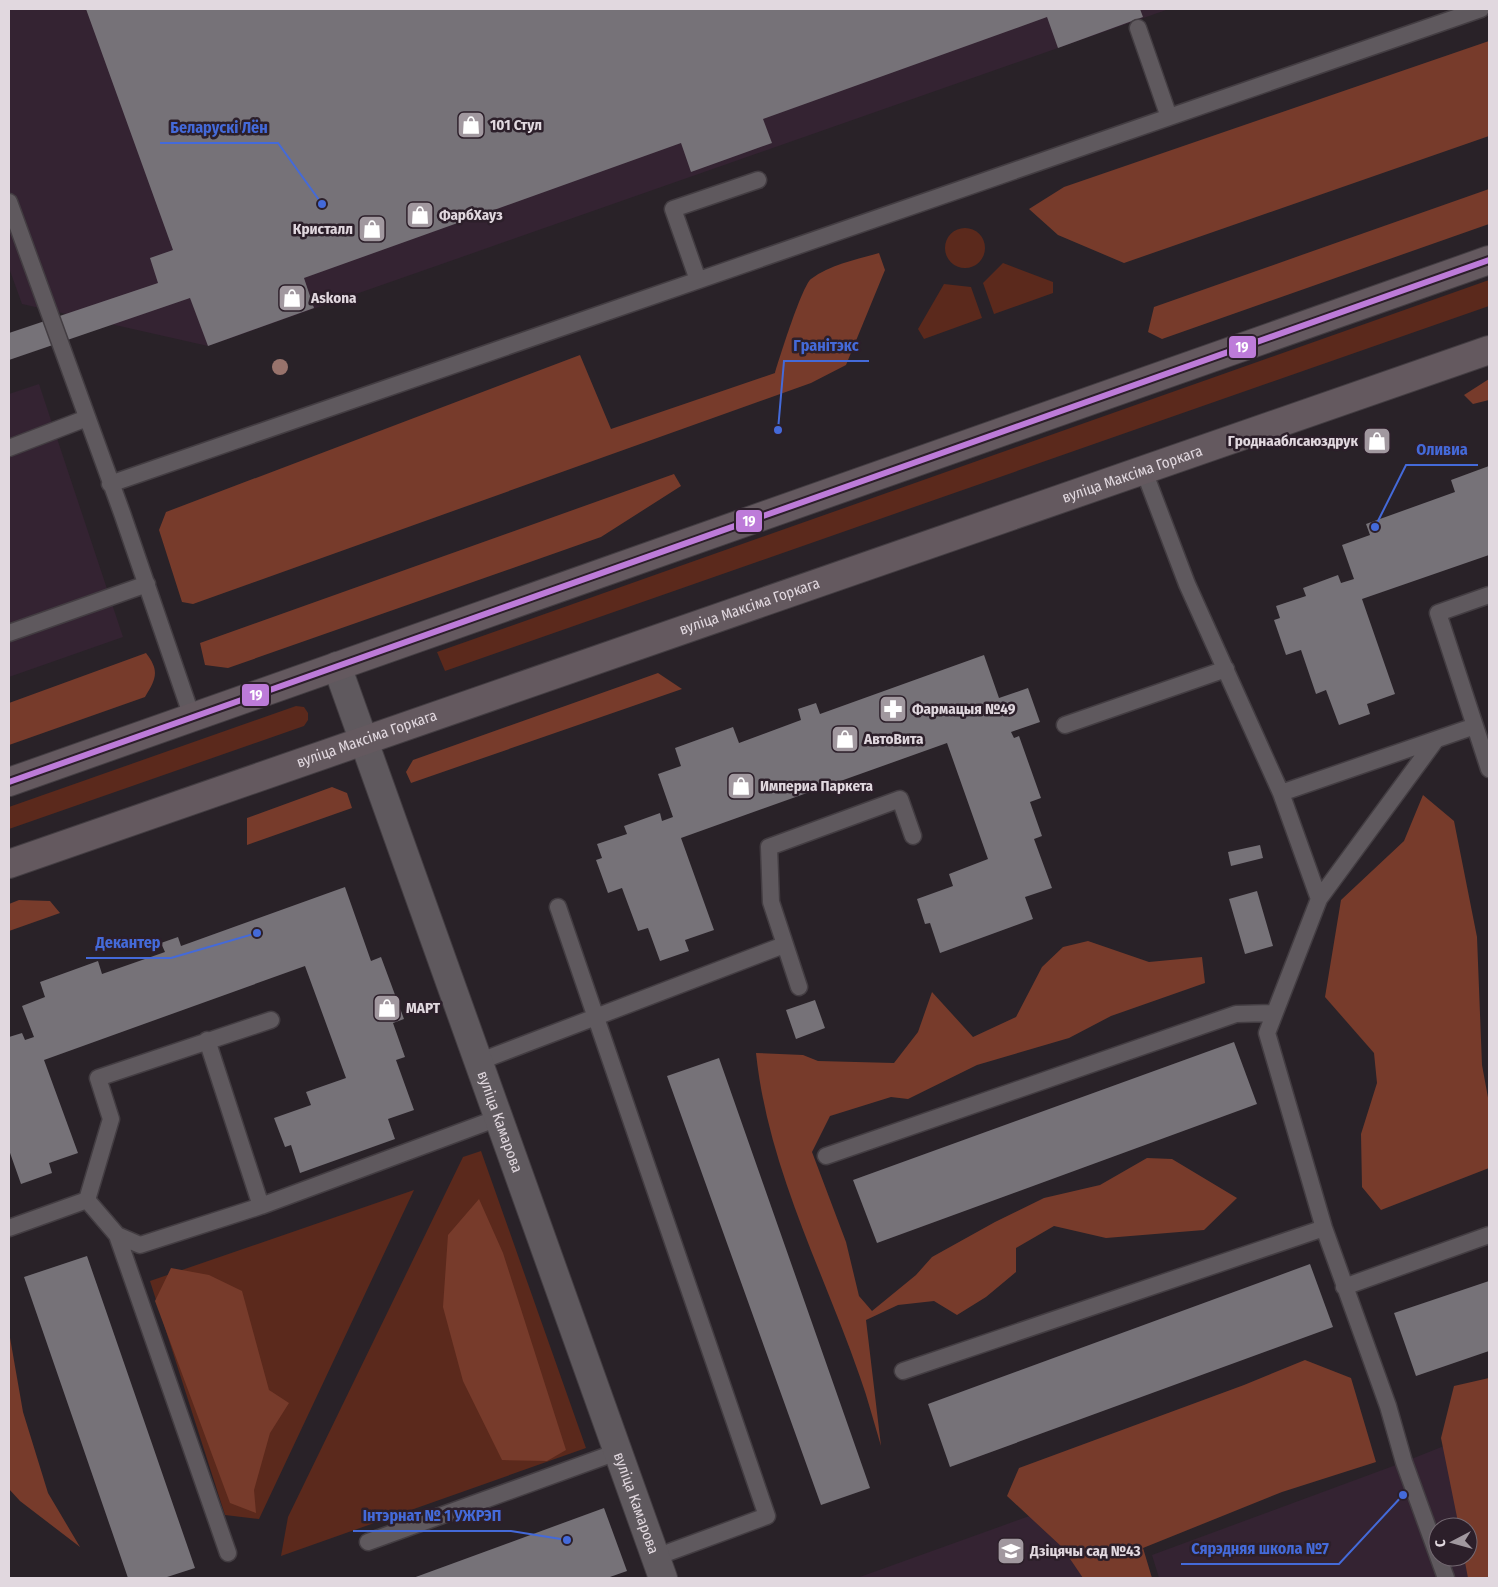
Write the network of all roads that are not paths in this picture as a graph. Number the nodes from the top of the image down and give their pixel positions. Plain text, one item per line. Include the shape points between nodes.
1 (1481, 9) edge
2 (1138, 28) dead end
3 (1169, 117) junction
4 (758, 180) dead end
5 (9, 202) edge
6 (1489, 260) edge
7 (698, 280) junction
8 (1489, 350) edge
9 (87, 418) junction
10 (9, 448) edge
11 (1144, 471) junction
12 (110, 484) junction
13 (147, 584) junction
14 (1489, 595) edge
15 (9, 633) edge
16 (337, 666) junction
17 (1226, 669) junction
18 (192, 717) junction
19 (1066, 724) dead end
20 (1475, 726) junction
21 (363, 739) junction
22 (1435, 742) junction
23 (1489, 769) edge
24 (9, 782) edge
25 (1281, 793) junction
26 (913, 836) dead end
27 (9, 864) edge
28 (1319, 899) junction
29 (558, 907) dead end
30 (784, 945) junction
31 (799, 987) dead end
32 (1273, 1013) junction
33 (595, 1018) junction
34 (271, 1020) dead end
35 (207, 1040) junction
36 (478, 1062) junction
37 (498, 1118) junction
38 (826, 1156) dead end
39 (87, 1200) junction
40 (261, 1206) junction
41 (9, 1228) edge
42 (1324, 1228) junction
43 (1489, 1235) edge
44 (117, 1236) junction
45 (1344, 1287) junction
46 (903, 1371) dead end
47 (617, 1452) junction
48 (368, 1542) dead end
49 (228, 1553) dead end
50 (659, 1568) edge
51 (1446, 1578) edge

1 - 3 lane
2 - 3 lane
3 - 7 lane
4 - 7 lane via 673,209
5 - 9 lane
6 - 16 main road
7 - 12 lane
8 - 11 main road, вуліца Максіма Горкага
9 - 10 lane
9 - 12 lane
11 - 17 lane via 1181,569
11 - 21 main road, вуліца Максіма Горкага
12 - 13 lane
13 - 15 lane
13 - 18 lane
14 - 20 lane via 1438,613
16 - 18 main road
16 - 21 street, вуліца Камарова
17 - 19 lane
17 - 25 lane
18 - 24 main road
20 - 22 lane
20 - 23 lane
21 - 27 main road, вуліца Максіма Горкага
21 - 36 street, вуліца Камарова
22 - 25 lane
22 - 28 lane
25 - 28 lane
26 - 30 lane via 900,799 769,847 771,902
28 - 32 lane
29 - 33 lane
30 - 31 lane
30 - 33 lane
32 - 38 lane via 1236,1014
32 - 42 lane via 1267,1033
33 - 36 lane
33 - 50 lane via 767,1516
34 - 35 lane
35 - 39 lane via 98,1078 110,1119
35 - 40 lane
36 - 37 street, вуліца Камарова
37 - 40 lane
37 - 47 street, вуліца Камарова
39 - 41 lane
39 - 44 lane
40 - 44 lane via 140,1245
42 - 45 lane
42 - 46 lane
43 - 45 lane
44 - 49 lane
45 - 51 lane
47 - 48 lane
47 - 50 street, вуліца Камарова

